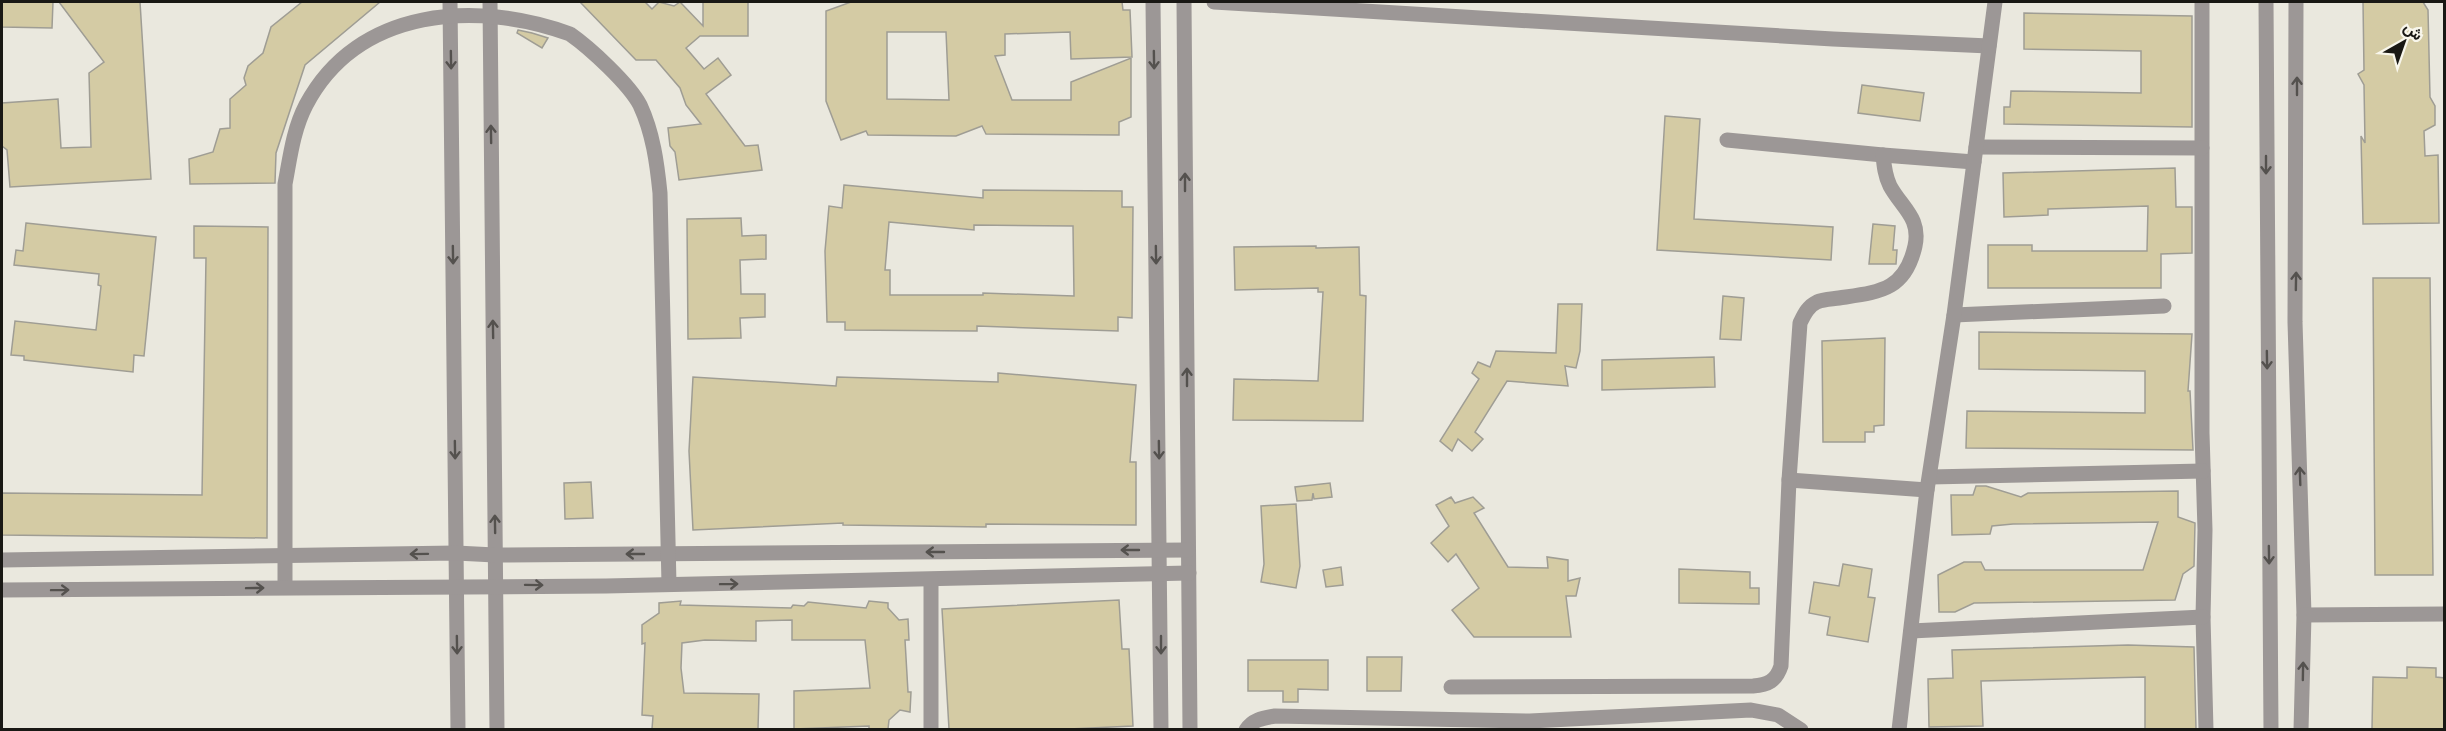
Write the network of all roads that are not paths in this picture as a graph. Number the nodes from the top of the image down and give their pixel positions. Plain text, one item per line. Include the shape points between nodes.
1 (450, 2) edge
2 (490, 2) edge
3 (1153, 2) edge
4 (1184, 2) edge
5 (1214, 2) edge
6 (1995, 2) edge
7 (2202, 2) edge
8 (2266, 2) edge
9 (2296, 2) edge
10 (1989, 46) junction
11 (1727, 140) dead end
12 (1976, 147) junction
13 (2202, 148) junction
14 (1883, 154) junction
15 (1974, 162) junction
16 (2164, 306) dead end
17 (1954, 315) junction
18 (2203, 471) junction
19 (1789, 480) junction
20 (1929, 483) junction
21 (1160, 550) junction
22 (1188, 550) junction
23 (456, 553) junction
24 (668, 554) junction
25 (495, 555) junction
26 (285, 556) junction
27 (2, 560) edge
28 (1189, 573) junction
29 (1160, 574) junction
30 (931, 580) junction
31 (669, 584) junction
32 (495, 585) junction
33 (456, 586) junction
34 (285, 587) junction
35 (2, 590) edge
36 (2445, 614) edge
37 (2304, 615) junction
38 (2204, 617) junction
39 (1911, 631) junction
40 (1451, 687) dead end
41 (1530, 725) edge
42 (458, 729) edge
43 (497, 729) edge
44 (931, 729) edge
45 (1161, 729) edge
46 (1190, 729) edge
47 (1246, 729) edge
48 (1801, 729) edge
49 (1899, 729) edge
50 (2206, 729) edge
51 (2271, 729) edge
52 (2301, 729) edge

1 - 2 street
1 -> 23 street
1 - 26 street via 409,12 375,30 349,52 328,73 306,106 291,146 285,184
2 - 24 street via 556,25 584,44 639,103 655,148 660,193
25 -> 2 street
3 -> 21 street
22 -> 4 street
5 - 10 street
6 - 10 street
7 - 13 street
8 -> 51 street
37 -> 9 street via 2295,322
10 - 12 street
11 - 14 street
12 - 13 street
12 - 15 street
13 - 18 street
14 - 15 street
14 - 19 street via 1885,175 1917,225 1916,244 1900,281 1881,291 1817,302 1800,323
15 - 17 street
16 - 17 street
17 - 20 street
18 - 20 street
18 - 38 street
19 - 20 street
19 - 40 street via 1781,666 1774,680 1766,685
20 - 39 street
21 - 22 street
21 -> 24 street
21 - 29 street
22 - 28 street
23 - 25 street
23 -> 26 street
23 - 33 street
24 -> 25 street
24 - 31 street
25 - 32 street
26 - 27 street
26 - 34 street
28 - 29 street
28 - 46 street
29 - 30 street
29 -> 45 street
31 -> 30 street
30 - 44 street
32 -> 31 street
32 - 33 street
32 - 43 street
33 - 34 street
33 -> 42 street
35 -> 34 street
36 - 37 street
52 -> 37 street
38 - 39 street
38 - 50 street
39 - 49 street
41 - 47 street via 1275,716
41 - 48 street via 1751,710 1778,715

